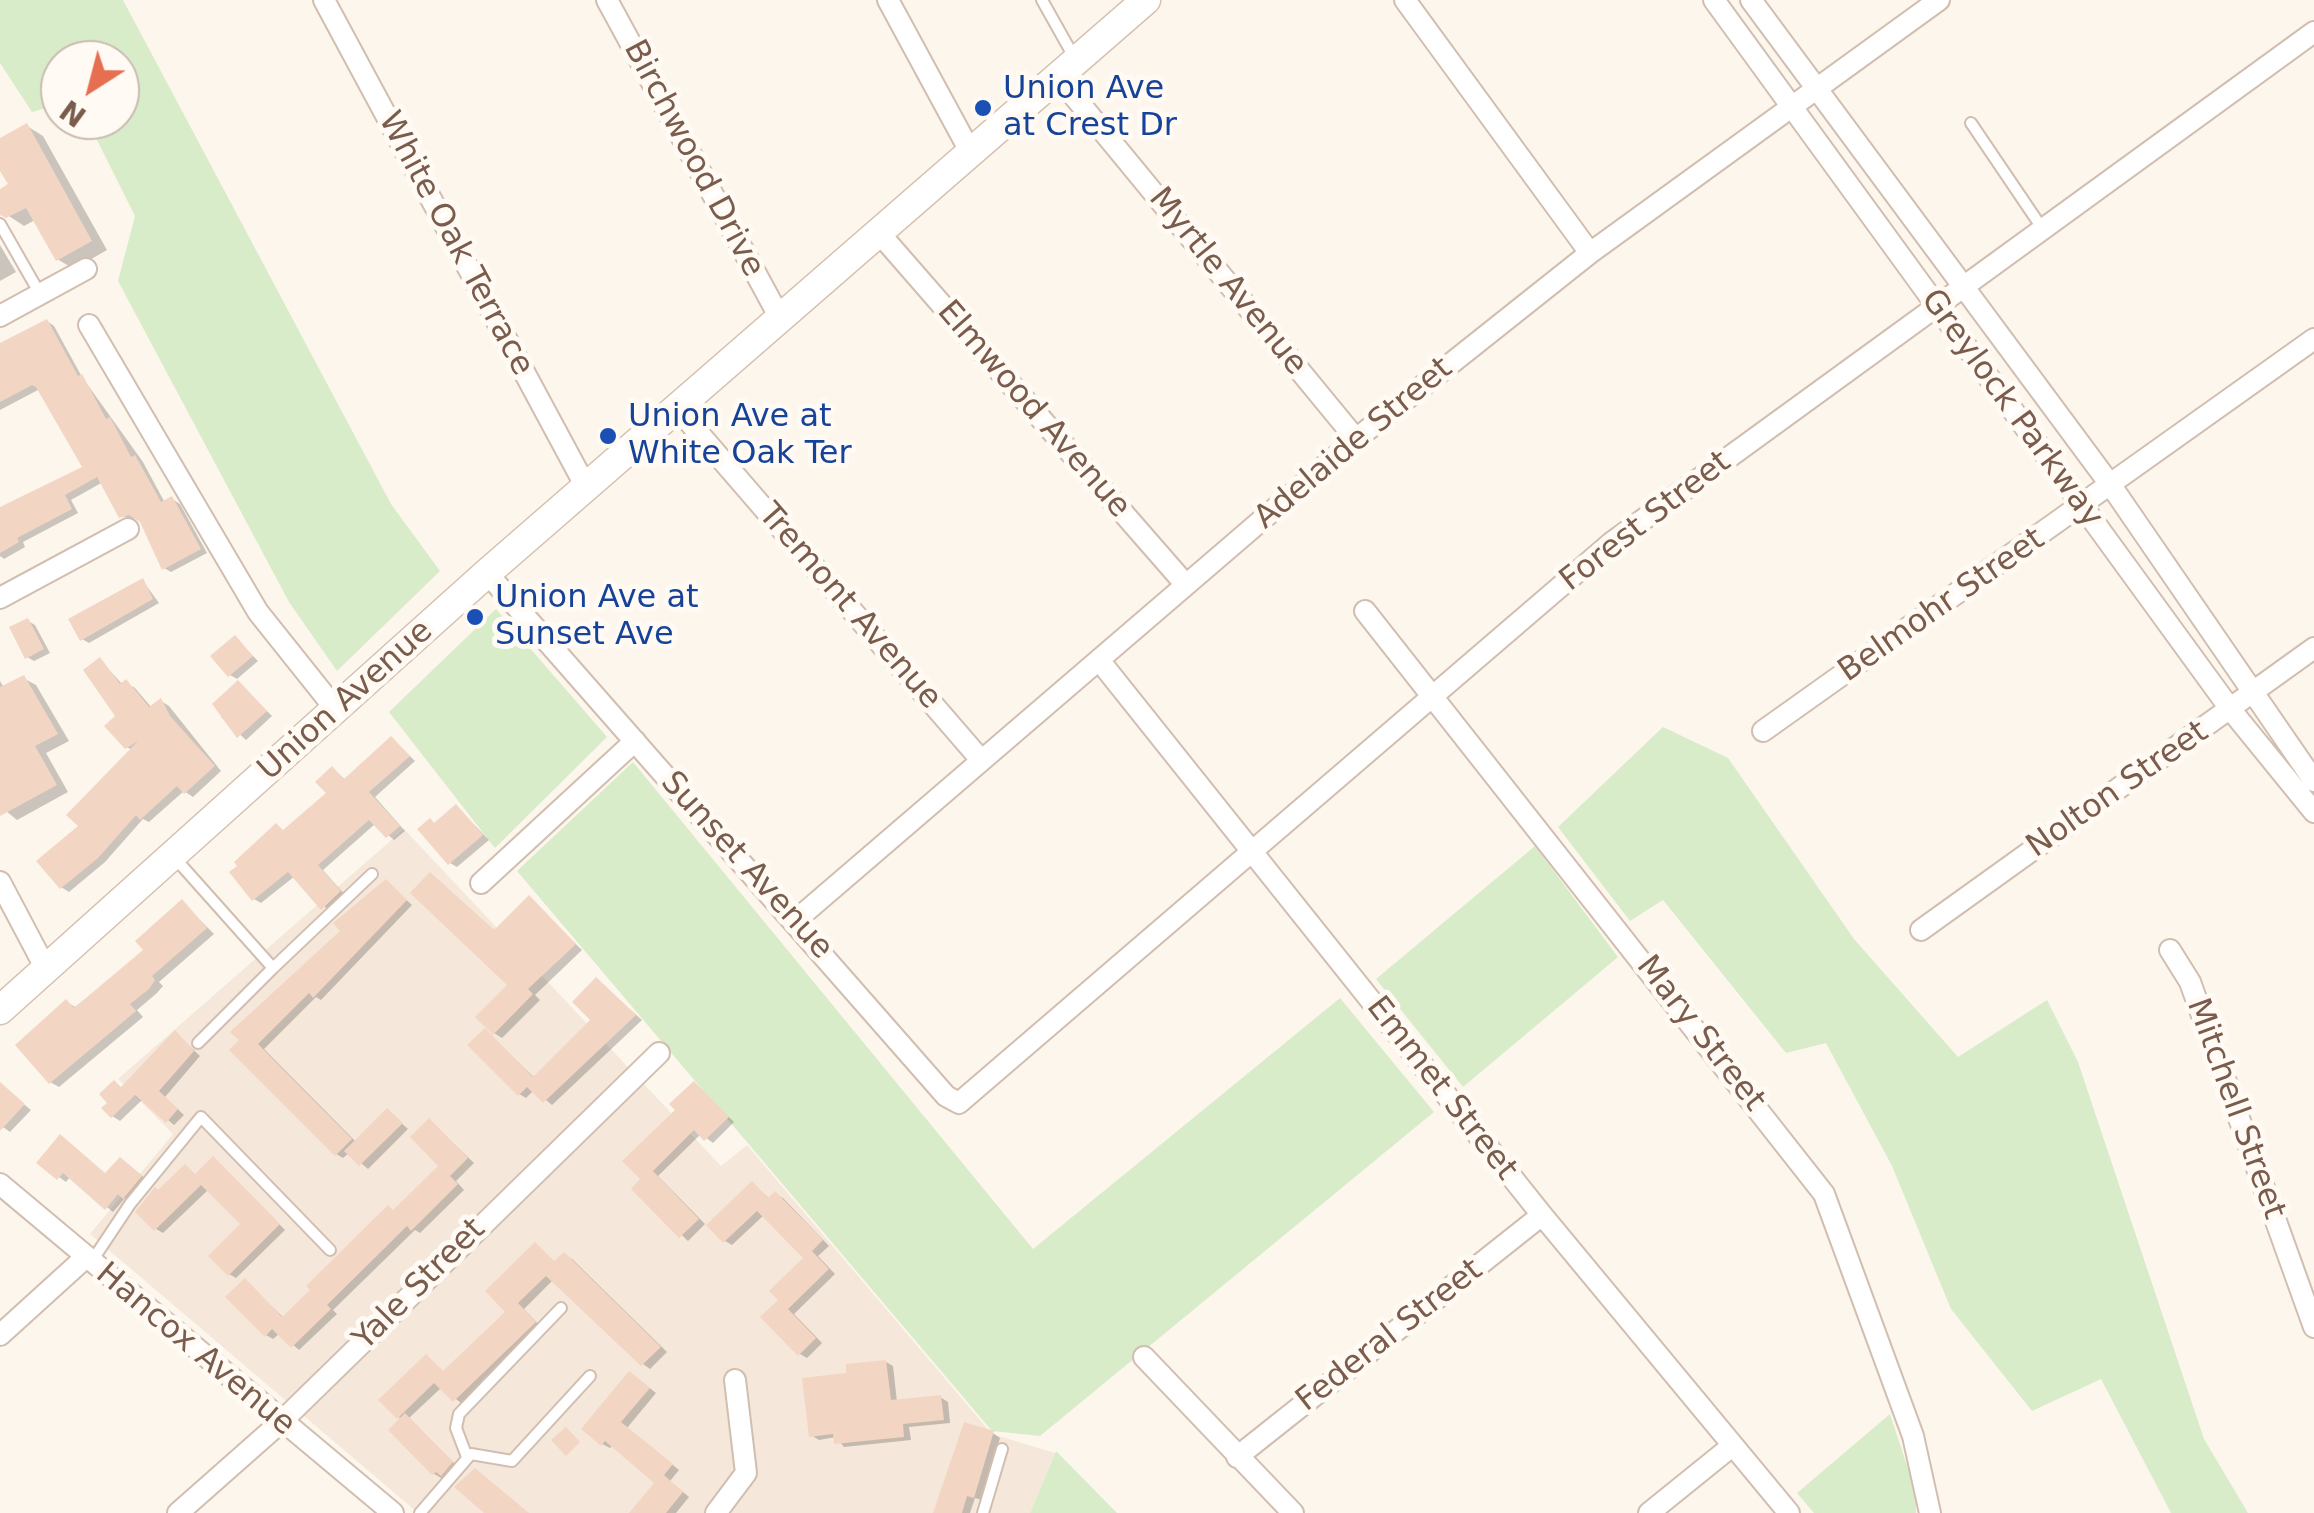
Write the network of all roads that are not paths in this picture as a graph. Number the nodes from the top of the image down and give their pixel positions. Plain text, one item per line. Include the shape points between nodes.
1 (324, 0) edge
2 (607, 0) edge
3 (888, 0) edge
4 (1042, 0) edge
5 (1146, 0) edge
6 (1405, 0) edge
7 (1714, 0) edge
8 (1751, 0) edge
9 (1939, 0) edge
10 (2314, 32) edge
11 (1068, 70) junction
12 (1816, 90) junction
13 (1792, 107) junction
14 (1970, 123) dead end
15 (972, 154) junction
16 (0, 224) edge
17 (2043, 229) junction
18 (880, 234) junction
19 (1590, 253) junction
20 (86, 269) dead end
21 (1962, 288) junction
22 (40, 294) junction
23 (1937, 307) junction
24 (0, 316) edge
25 (780, 318) junction
26 (89, 325) dead end
27 (2314, 339) edge
28 (677, 408) junction
29 (1356, 439) junction
30 (2112, 487) junction
31 (586, 488) junction
32 (2083, 508) junction
33 (128, 530) dead end
34 (487, 572) junction
35 (1186, 586) junction
36 (0, 598) edge
37 (1365, 611) dead end
38 (2314, 648) edge
39 (1099, 660) junction
40 (2255, 692) junction
41 (1433, 696) junction
42 (2231, 710) junction
43 (337, 711) junction
44 (1764, 731) dead end
45 (635, 741) junction
46 (981, 760) junction
47 (2314, 781) edge
48 (2314, 812) edge
49 (1254, 853) junction
50 (174, 856) junction
51 (372, 874) dead end
52 (0, 882) edge
53 (481, 883) dead end
54 (796, 920) junction
55 (1921, 930) dead end
56 (2170, 950) dead end
57 (273, 968) junction
58 (46, 969) junction
59 (0, 1010) edge
60 (198, 1043) dead end
61 (659, 1053) dead end
62 (1015, 1058) joint
63 (0, 1184) edge
64 (1542, 1216) junction
65 (330, 1250) dead end
66 (89, 1260) junction
67 (561, 1308) dead end
68 (2314, 1324) edge
69 (0, 1336) edge
70 (1144, 1357) dead end
71 (590, 1376) dead end
72 (735, 1380) dead end
73 (281, 1422) junction
74 (1732, 1446) junction
75 (1002, 1449) dead end
76 (468, 1457) junction
77 (1237, 1457) junction
78 (178, 1513) edge
79 (393, 1513) edge
80 (420, 1513) edge
81 (716, 1513) edge
82 (983, 1513) edge
83 (1293, 1513) edge
84 (1649, 1513) edge
85 (1789, 1513) edge
86 (1930, 1513) edge

1 - 31 street, White Oak Terrace
2 - 25 street, Birchwood Drive
3 - 15 street
4 - 11 lane
5 - 11 street, Union Avenue
6 - 19 street
7 - 13 street, Greylock Parkway
8 - 12 street, Greylock Parkway
9 - 12 street, Adelaide Street
10 - 17 street, Forest Street
11 - 15 street, Union Avenue
11 - 29 street, Myrtle Avenue
12 - 13 street, Adelaide Street
12 - 21 street, Greylock Parkway
13 - 19 street, Adelaide Street
13 - 23 street, Greylock Parkway
14 - 17 lane
15 - 18 street, Union Avenue
16 - 22 lane
17 - 21 street, Forest Street
18 - 25 street, Union Avenue
18 - 35 street, Elmwood Avenue
19 - 29 street, Adelaide Street
20 - 22 street
21 - 23 street, Forest Street
21 - 30 street, Greylock Parkway
22 - 24 street
23 - 32 street, Greylock Parkway
23 - 41 street, Forest Street via 1612,543
25 - 28 street, Union Avenue
26 - 43 street via 258,612
27 - 30 street, Belmohr Street
28 - 31 street, Union Avenue
28 - 46 street, Tremont Avenue
29 - 35 street, Adelaide Street
30 - 32 street, Belmohr Street
30 - 40 street, Greylock Parkway
31 - 34 street, Union Avenue
32 - 42 street, Greylock Parkway
32 - 44 street, Belmohr Street
33 - 36 street
34 - 43 street, Union Avenue
34 - 45 street, Sunset Avenue
35 - 39 street, Adelaide Street
37 - 41 street, Mary Street
38 - 40 street, Nolton Street
39 - 46 street, Adelaide Street
39 - 49 street, Emmet Street
40 - 42 street, Nolton Street
40 - 47 street, Greylock Parkway
41 - 49 street, Forest Street
41 - 86 street, Mary Street via 1824,1194 1913,1436
42 - 48 street, Greylock Parkway
42 - 55 street, Nolton Street
43 - 50 street, Union Avenue
45 - 53 street
45 - 54 street, Sunset Avenue
46 - 54 street, Adelaide Street
49 - 62 street, Forest Street
49 - 64 street, Emmet Street
50 - 57 lane
50 - 58 street, Union Avenue
51 - 57 lane
52 - 58 street
54 - 62 street, Sunset Avenue via 946,1096 959,1103
56 - 68 street, Mitchell Street via 2190,982
57 - 60 lane
58 - 59 street, Union Avenue
61 - 73 street, Yale Street
63 - 66 street, Hancox Avenue
64 - 74 street, Emmet Street
64 - 77 street, Federal Street
65 - 66 lane via 201,1117
66 - 69 street
66 - 73 street, Hancox Avenue
67 - 76 lane via 459,1414 456,1428
70 - 77 street
71 - 76 lane via 512,1462
72 - 81 street via 746,1472
73 - 78 street, Yale Street
73 - 79 street, Hancox Avenue
74 - 84 street
74 - 85 street, Emmet Street
75 - 82 lane
76 - 80 lane
77 - 83 street

